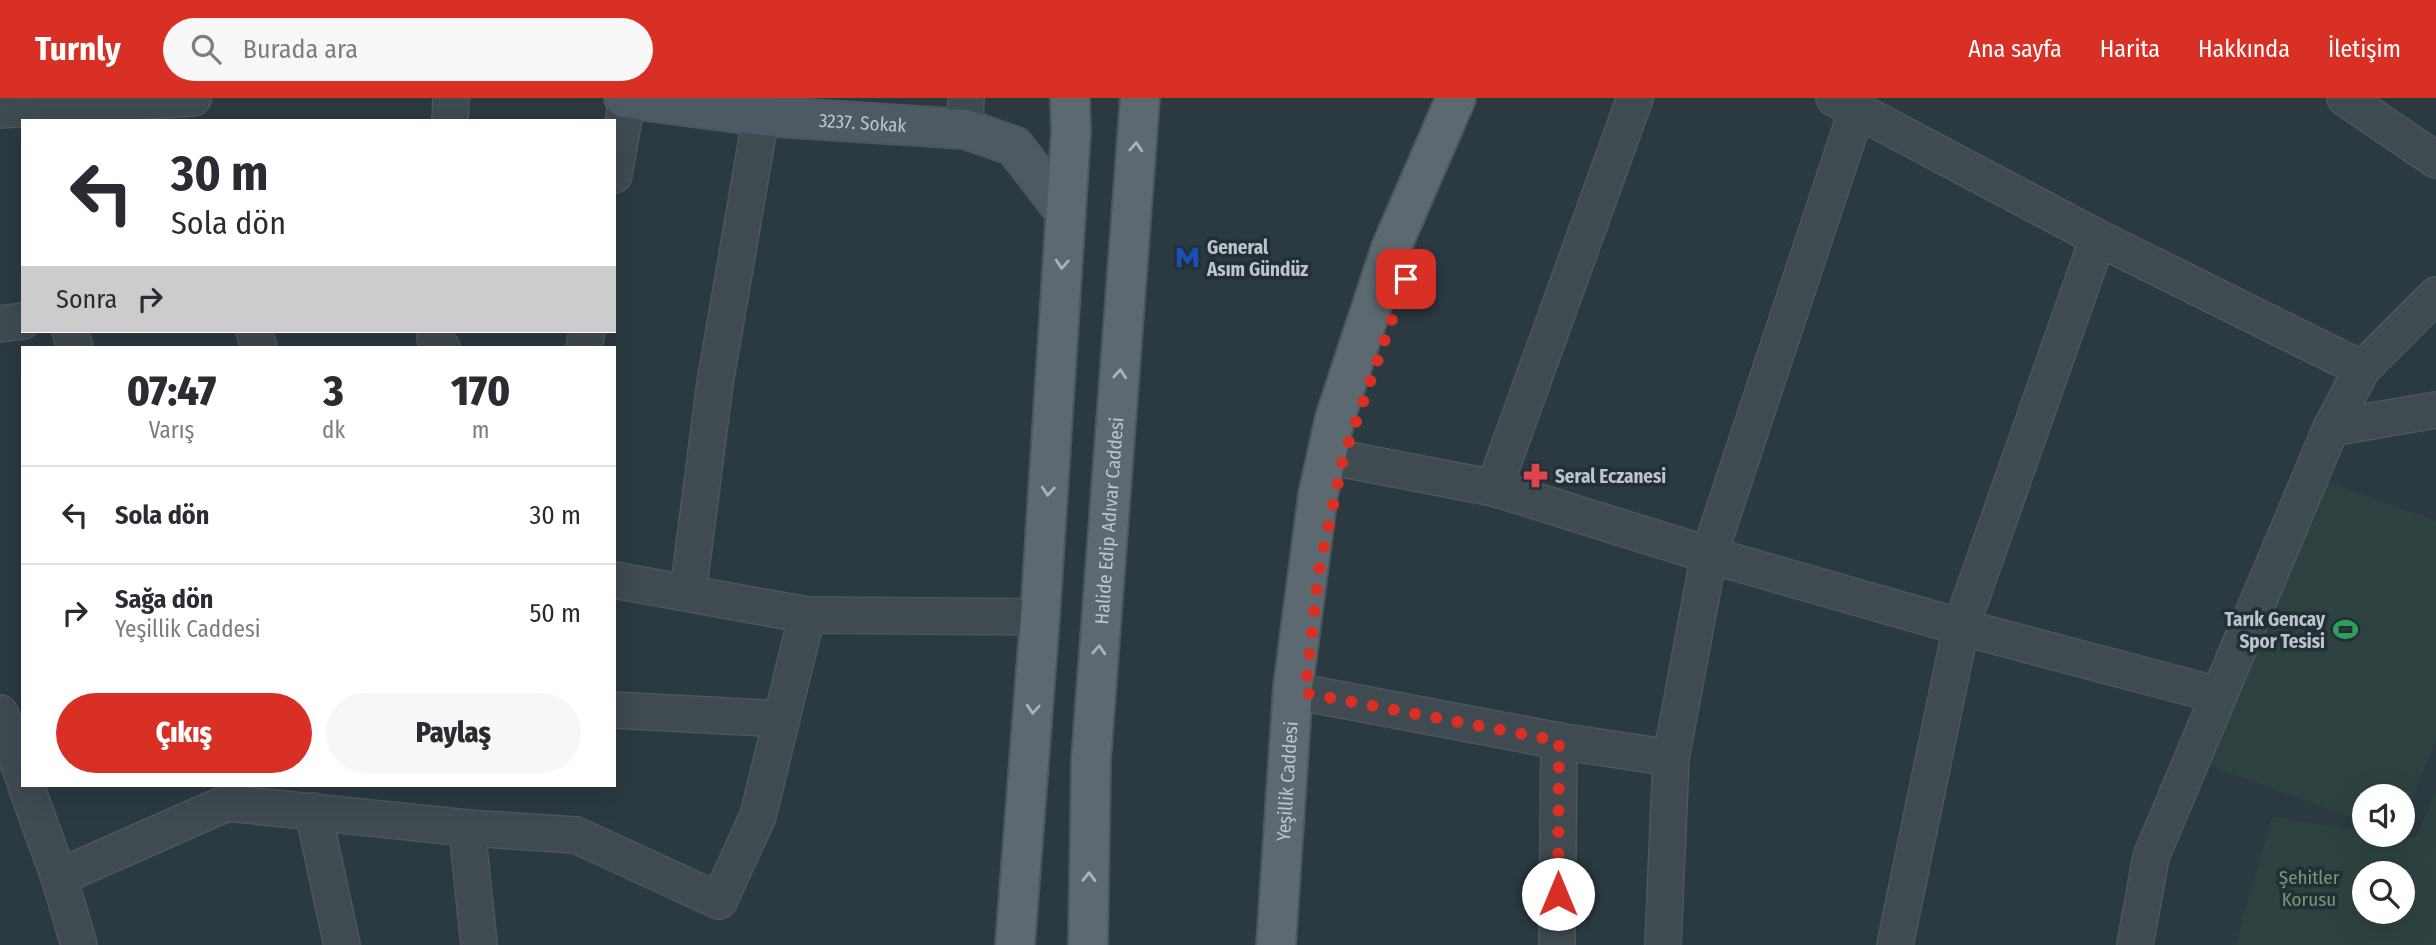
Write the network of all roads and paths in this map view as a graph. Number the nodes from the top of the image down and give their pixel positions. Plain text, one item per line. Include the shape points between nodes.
1 (193, 98) edge
2 (451, 98) edge
3 (1070, 98) edge
4 (1140, 98) edge
5 (1456, 98) edge
6 (1473, 98) edge
7 (1635, 98) edge
8 (2344, 98) edge
9 (625, 99) edge
10 (1845, 104) edge
11 (0, 110) edge
12 (965, 114) edge
13 (761, 116) junction
14 (450, 119) edge
15 (2436, 160) edge
16 (616, 161) edge
17 (1066, 213) junction
18 (2098, 238) junction
19 (2436, 295) edge
20 (21, 321) edge
21 (0, 324) edge
22 (2362, 369) junction
23 (2436, 410) edge
24 (2331, 428) junction
25 (1343, 459) junction
26 (1494, 488) junction
27 (1709, 555) junction
28 (616, 580) edge
29 (688, 593) junction
30 (807, 615) junction
31 (1040, 617) junction
32 (1961, 627) junction
33 (1305, 693) junction
34 (2218, 695) junction
35 (616, 710) edge
36 (0, 714) edge
37 (21, 715) edge
38 (781, 719) junction
39 (1559, 741) junction
40 (1671, 758) junction
41 (21, 771) edge
42 (26, 787) edge
43 (313, 811) junction
44 (467, 828) junction
45 (59, 877) junction
46 (79, 945) edge
47 (342, 945) edge
48 (479, 945) edge
49 (1015, 945) edge
50 (1088, 945) edge
51 (1276, 945) edge
52 (1294, 945) edge
53 (1557, 945) edge
54 (1663, 945) edge
55 (1895, 945) edge
56 (2135, 945) edge

1 - 11 street
2 - 14 street
3 - 17 main road
50 -> 4 main road, Halide Edip Adıvar Caddesi via 1091,760
5 - 51 main road, Yeşillik Caddesi via 1391,248 1335,418 1321,482 1293,687
6 - 25 main road, Yeşillik Caddesi
7 - 26 street
8 - 15 street
9 - 13 main road, 3237. Sokak
9 - 16 street
10 - 18 street
10 - 27 street
12 - 13 main road, 3237. Sokak
12 - 17 main road, 3237. Sokak via 1014,146
13 - 29 street via 715,383
17 -> 31 main road
18 - 22 street
18 - 32 street
19 - 22 street
20 - 21 street
22 - 24 street
23 - 24 street
24 - 34 street
25 - 26 street
25 - 33 main road, Yeşillik Caddesi via 1319,570
26 - 27 street
27 - 32 street
27 - 40 street
28 - 29 street
29 - 30 street
30 - 31 street
30 - 38 street
31 -> 49 main road
32 - 34 street
32 - 55 street
33 - 39 street
33 - 52 main road, Yeşillik Caddesi
34 - 56 street via 2151,857
35 - 38 street
36 - 37 street
36 - 41 street
38 - 44 street via 758,816 719,901 576,835
39 - 40 street
39 - 53 street
40 - 54 street
42 - 45 street
43 - 44 street
43 - 45 street via 227,803
43 - 47 street
44 - 48 street
45 - 46 street

